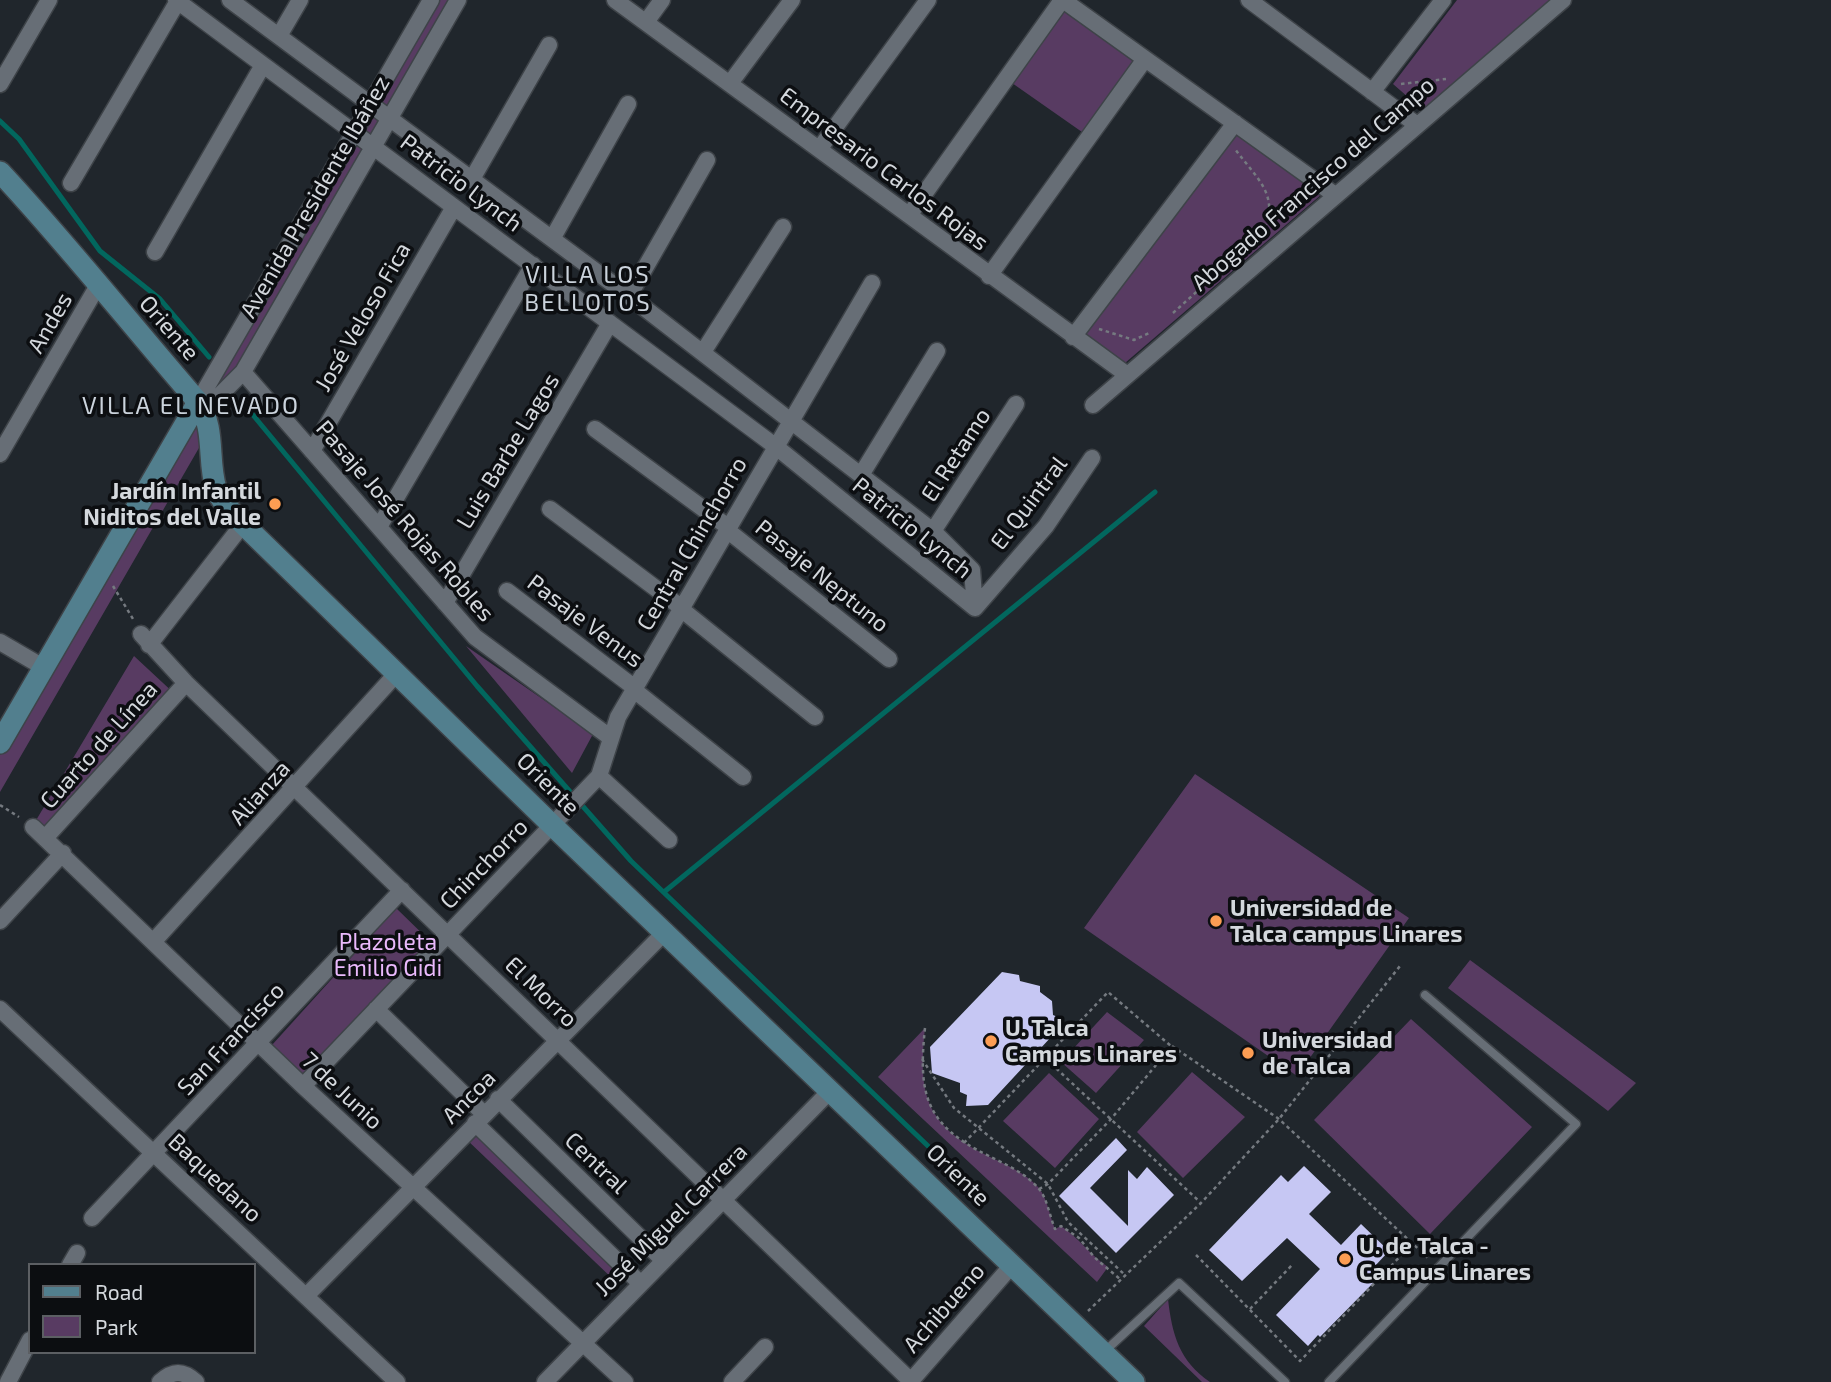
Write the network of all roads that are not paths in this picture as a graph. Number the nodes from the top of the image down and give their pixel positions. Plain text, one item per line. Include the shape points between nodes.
1 (48, 0) edge
2 (230, 0) edge
3 (300, 0) edge
4 (431, 0) edge
5 (458, 0) edge
6 (615, 0) edge
7 (662, 0) edge
8 (792, 0) edge
9 (928, 0) edge
10 (1063, 0) edge
11 (1249, 0) edge
12 (1563, 0) edge
13 (177, 1) edge
14 (1441, 1) edge
15 (646, 22) junction
16 (279, 36) junction
17 (549, 45) dead end
18 (1145, 59) junction
19 (263, 65) junction
20 (731, 82) junction
21 (0, 84) edge
22 (1372, 92) junction
23 (628, 104) dead end
24 (372, 105) junction
25 (391, 119) junction
26 (1417, 125) junction
27 (1230, 129) junction
28 (356, 133) junction
29 (374, 148) junction
30 (820, 148) junction
31 (707, 160) dead end
32 (0, 172) edge
33 (472, 179) junction
34 (71, 183) dead end
35 (1335, 195) junction
36 (454, 207) junction
37 (910, 214) junction
38 (783, 227) dead end
39 (552, 239) junction
40 (155, 252) dead end
41 (533, 265) junction
42 (989, 276) junction
43 (872, 283) dead end
44 (97, 286) junction
45 (629, 296) junction
46 (610, 323) junction
47 (1078, 331) junction
48 (937, 351) dead end
49 (703, 352) junction
50 (243, 372) junction
51 (1126, 374) junction
52 (198, 402) junction
53 (1016, 404) dead end
54 (1093, 405) dead end
55 (791, 419) junction
56 (595, 429) dead end
57 (775, 446) junction
58 (312, 450) junction
59 (0, 454) edge
60 (1092, 458) dead end
61 (861, 475) junction
62 (550, 509) dead end
63 (243, 524) junction
64 (379, 527) junction
65 (728, 528) junction
66 (933, 531) junction
67 (507, 591) dead end
68 (444, 603) junction
69 (681, 608) junction
70 (975, 608) junction
71 (0, 642) edge
72 (889, 659) dead end
73 (43, 667) junction
74 (398, 672) junction
75 (186, 683) junction
76 (635, 689) junction
77 (815, 717) dead end
78 (611, 738) junction
79 (0, 743) edge
80 (743, 777) dead end
81 (596, 781) junction
82 (295, 789) junction
83 (553, 826) junction
84 (33, 827) road end
85 (46, 837) junction
86 (669, 840) dead end
87 (63, 853) junction
88 (402, 890) junction
89 (0, 921) edge
90 (666, 931) junction
91 (449, 934) junction
92 (153, 942) junction
93 (1425, 995) dead end
94 (0, 1009) edge
95 (376, 1009) junction
96 (558, 1041) junction
97 (258, 1043) junction
98 (303, 1086) junction
99 (831, 1090) junction
100 (498, 1099) junction
101 (480, 1118) junction
102 (155, 1154) junction
103 (412, 1188) junction
104 (722, 1201) junction
105 (92, 1218) dead end
106 (663, 1260) junction
107 (1013, 1264) junction
108 (640, 1283) junction
109 (307, 1295) junction
110 (582, 1343) junction
111 (28, 1344) edge
112 (765, 1347) dead end
113 (1103, 1353) junction
114 (8, 1382) edge
115 (160, 1382) edge
116 (196, 1382) edge
117 (397, 1382) edge
118 (545, 1382) edge
119 (625, 1382) edge
120 (732, 1382) edge
121 (911, 1382) edge
122 (1134, 1382) edge
123 (1285, 1382) edge
124 (1329, 1382) edge

1 - 21 street
2 - 16 street, Patricio Lynch
3 - 16 street
4 - 24 street, Avenida Presidente Ibáñez
5 - 25 street, Avenida Presidente Ibáñez
6 - 15 street, Empresario Carlos Rojas
7 - 15 street
8 - 20 street
9 - 30 street
10 - 18 street
10 - 37 street
11 - 22 street
12 - 26 street, Abogado Francisco del Campo
13 - 19 street, Patricio Lynch
13 - 34 street
14 - 22 street
15 - 20 street, Empresario Carlos Rojas
16 - 24 street, Patricio Lynch
17 - 33 street
18 - 27 street
18 - 42 street
19 - 28 street, Patricio Lynch
19 - 40 street
20 - 30 street, Empresario Carlos Rojas
22 - 26 street
23 - 39 street
24 - 25 street, Patricio Lynch
24 - 28 street, Avenida Presidente Ibáñez
25 - 29 street, Avenida Presidente Ibáñez
25 - 33 street, Patricio Lynch
26 - 35 street, Abogado Francisco del Campo
27 - 35 street
27 - 47 street
28 - 29 street, Patricio Lynch
28 - 52 street, Avenida Presidente Ibáñez
29 - 36 street, Patricio Lynch
29 - 50 street, Avenida Presidente Ibáñez
30 - 37 street, Empresario Carlos Rojas
31 - 45 street
32 - 44 street, Oriente via 59,235
33 - 39 street, Patricio Lynch
35 - 51 street, Abogado Francisco del Campo
36 - 41 street, Patricio Lynch
36 - 58 street, José Veloso Fica
37 - 42 street, Empresario Carlos Rojas
38 - 49 street
39 - 45 street, Patricio Lynch
41 - 46 street, Patricio Lynch
41 - 64 street
42 - 47 street, Empresario Carlos Rojas
43 - 55 street, Central Chinchorro
44 - 52 street, Oriente
44 - 59 street, Andes
45 - 49 street, Patricio Lynch
46 - 57 street, Patricio Lynch
46 - 68 street, Luis Barbe Lagos
47 - 51 street, Empresario Carlos Rojas
48 - 61 street
49 - 55 street, Patricio Lynch
50 - 52 street, Avenida Presidente Ibáñez via 219,396
50 - 58 street, Pasaje José Rojas Robles
51 - 54 street, Abogado Francisco del Campo
52 - 63 street, Oriente via 210,431 216,490
52 - 73 street, Avenida Presidente Ibáñez
53 - 66 street, El Retamo
55 - 57 street, Central Chinchorro
55 - 61 street, Patricio Lynch
56 - 65 street, Pasaje Neptuno
57 - 65 street, Central Chinchorro
57 - 70 street, Patricio Lynch
58 - 64 street, Pasaje José Rojas Robles
60 - 70 street, El Quintral via 1046,526
61 - 66 street, Patricio Lynch
62 - 69 street
63 - 74 street, Oriente
63 - 75 street, El Morro via 145,639
64 - 68 street, Pasaje José Rojas Robles
65 - 69 street, Central Chinchorro
65 - 72 street, Pasaje Neptuno
66 - 70 street, Patricio Lynch via 972,570
67 - 76 street, Pasaje Venus
68 - 78 street, Pasaje José Rojas Robles via 475,637
69 - 76 street, Central Chinchorro
69 - 77 street
71 - 73 street
73 - 79 street, Avenida Presidente Ibáñez
74 - 82 street, Alianza
74 - 83 street, Oriente
75 - 82 street, El Morro
75 - 85 street, Cuarto de Línea
76 - 78 street, Central Chinchorro
76 - 80 street, Pasaje Venus
78 - 81 street, Central Chinchorro
81 - 83 street, Central Chinchorro
81 - 86 street
82 - 88 street, El Morro
82 - 92 street, Alianza
83 - 90 street, Oriente
83 - 91 street, Chinchorro
84 - 85 street, 7 de Junio
85 - 87 street, 7 de Junio
87 - 89 street
87 - 92 street, 7 de Junio
88 - 91 street, El Morro
88 - 97 street, San Francisco
90 - 96 street, Ancoa
90 - 99 street, Oriente
91 - 95 street, Chinchorro
91 - 96 street, El Morro
92 - 97 street, 7 de Junio
93 - 124 lane via 1576,1124
94 - 102 street, Baquedano
95 - 98 street, Chinchorro
95 - 101 street
96 - 100 street, Ancoa
96 - 104 street, El Morro
97 - 98 street, 7 de Junio
97 - 102 street, San Francisco
98 - 103 street, 7 de Junio
99 - 104 street, José Miguel Carrera
99 - 107 street, Oriente
100 - 101 street, Ancoa
100 - 106 street, Central
101 - 103 street, Ancoa
101 - 108 street
102 - 105 street, San Francisco
102 - 109 street, Baquedano
103 - 109 street, Ancoa
103 - 110 street, 7 de Junio
104 - 106 street, José Miguel Carrera
104 - 121 street, El Morro
106 - 108 street, José Miguel Carrera
107 - 113 street, Oriente
107 - 121 street, Achibueno
108 - 110 street, José Miguel Carrera
109 - 117 street, Baquedano
110 - 118 street, José Miguel Carrera
110 - 119 street, 7 de Junio
111 - 114 street
112 - 120 street
113 - 122 street, Oriente
113 - 123 lane via 1179,1283
115 - 116 street via 174,1372

